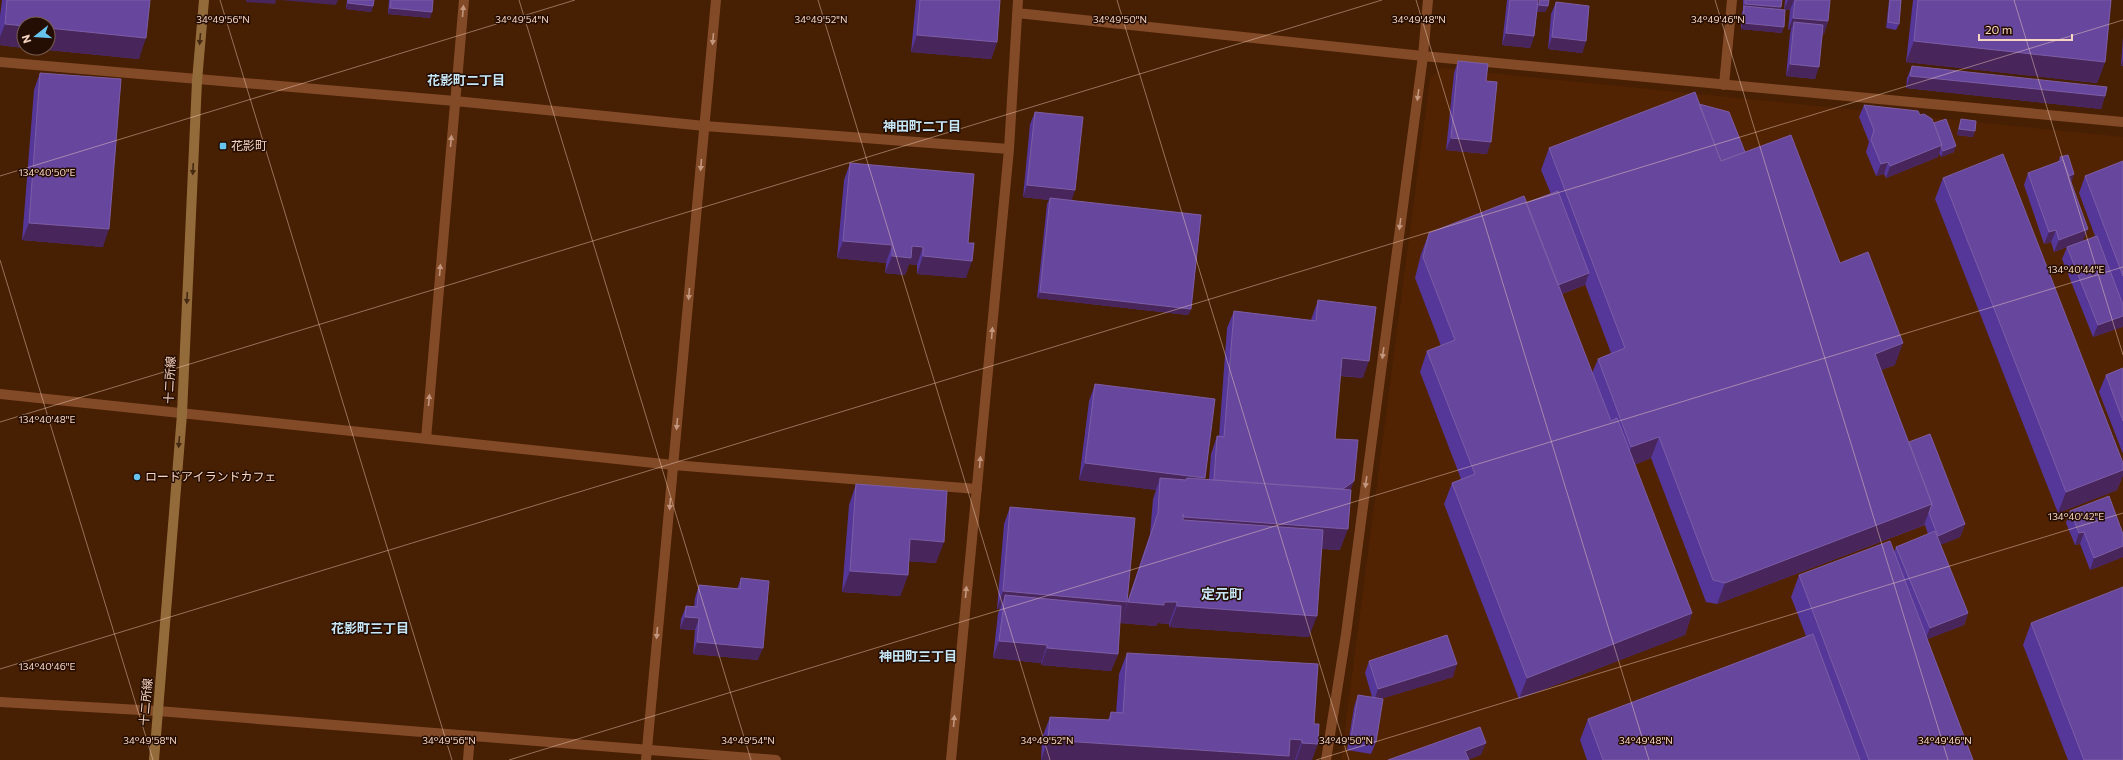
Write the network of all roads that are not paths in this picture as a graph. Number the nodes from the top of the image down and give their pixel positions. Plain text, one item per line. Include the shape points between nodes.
1 (204, 0) edge
2 (464, 0) edge
3 (716, 0) edge
4 (1018, 0) edge
5 (1428, 0) edge
6 (1732, 0) edge
7 (1017, 13) junction
8 (1423, 56) junction
9 (0, 62) edge
10 (197, 81) junction
11 (1724, 85) junction
12 (455, 101) junction
13 (2123, 122) edge
14 (705, 126) junction
15 (1009, 149) junction
16 (0, 394) edge
17 (182, 414) junction
18 (426, 439) junction
19 (673, 465) junction
20 (977, 489) junction
21 (0, 702) edge
22 (158, 711) junction
23 (470, 736) junction
24 (646, 755) edge
25 (154, 760) edge
26 (468, 760) edge
27 (776, 760) edge
28 (951, 760) edge
29 (1326, 760) edge

1 -> 10 street, 十二所線
12 -> 2 street
3 -> 14 street
4 - 7 street
5 - 8 street
6 - 11 street
7 - 8 street
7 - 15 street
8 - 11 street
8 -> 29 street via 1347,626
9 - 10 street
10 - 12 street
10 -> 17 street, 十二所線
11 - 13 street
12 - 14 street
18 -> 12 street
14 - 15 street
14 -> 19 street
20 -> 15 street
16 - 17 street
17 - 18 street
17 -> 22 street, 十二所線
18 - 19 street
19 - 20 street
19 -> 24 street
28 -> 20 street
21 - 22 street
22 - 23 street
22 - 25 street, 十二所線
23 - 24 street
23 - 26 street
24 - 27 street

